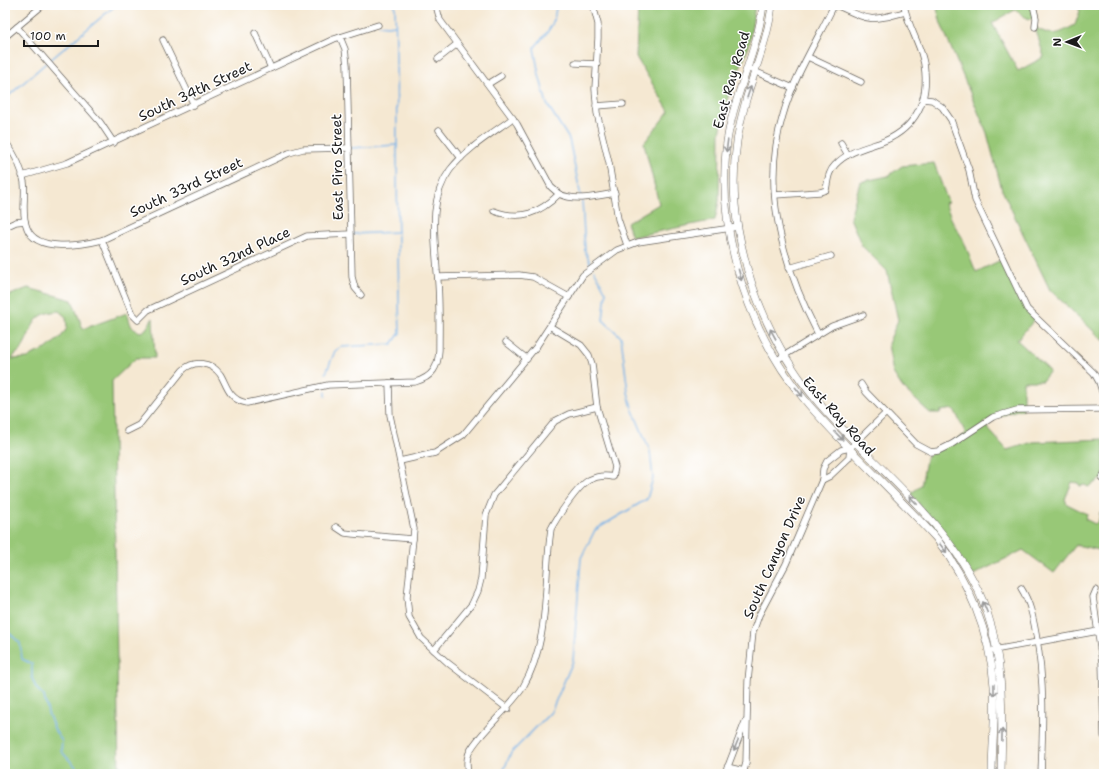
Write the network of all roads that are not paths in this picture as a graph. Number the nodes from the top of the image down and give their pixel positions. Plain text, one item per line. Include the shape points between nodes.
1 (43, 5) edge
2 (436, 5) edge
3 (593, 5) edge
4 (763, 5) edge
5 (772, 5) edge
6 (835, 5) edge
7 (904, 5) edge
8 (1033, 5) edge
9 (905, 12) junction
10 (378, 25) dead end
11 (17, 27) junction
12 (1035, 27) dead end
13 (255, 33) dead end
14 (5, 37) edge
15 (340, 37) junction
16 (163, 40) dead end
17 (457, 44) junction
18 (808, 57) junction
19 (438, 59) dead end
20 (575, 63) dead end
21 (597, 64) junction
22 (272, 68) junction
23 (747, 68) junction
24 (756, 71) junction
25 (500, 76) dead end
26 (861, 82) dead end
27 (488, 84) junction
28 (793, 88) junction
29 (923, 99) junction
30 (623, 104) dead end
31 (194, 105) junction
32 (596, 106) junction
33 (513, 118) junction
34 (439, 130) dead end
35 (5, 141) edge
36 (114, 143) junction
37 (841, 143) dead end
38 (349, 148) junction
39 (848, 155) junction
40 (461, 158) junction
41 (22, 176) junction
42 (615, 193) junction
43 (559, 194) junction
44 (775, 195) junction
45 (494, 211) dead end
46 (25, 221) junction
47 (5, 227) edge
48 (738, 227) junction
49 (730, 228) junction
50 (350, 234) junction
51 (102, 240) junction
52 (626, 245) junction
53 (831, 256) dead end
54 (789, 268) junction
55 (438, 277) junction
56 (361, 295) dead end
57 (568, 297) junction
58 (863, 315) dead end
59 (551, 327) junction
60 (818, 334) junction
61 (506, 342) dead end
62 (784, 355) junction
63 (527, 359) junction
64 (777, 360) junction
65 (389, 383) junction
66 (861, 384) dead end
67 (1104, 398) edge
68 (597, 406) junction
69 (1104, 410) edge
70 (886, 413) junction
71 (127, 431) dead end
72 (853, 445) junction
73 (831, 458) junction
74 (400, 461) junction
75 (839, 466) junction
76 (822, 480) junction
77 (336, 527) dead end
78 (413, 539) junction
79 (1021, 588) dead end
80 (1096, 590) dead end
81 (1101, 631) edge
82 (1037, 642) junction
83 (434, 650) junction
84 (997, 650) junction
85 (989, 651) junction
86 (508, 709) junction
87 (747, 716) junction
88 (1104, 736) edge
89 (727, 767) junction
90 (744, 773) edge
91 (468, 774) edge
92 (725, 774) edge
93 (992, 774) edge
94 (1001, 774) edge
95 (1041, 774) edge

1 - 11 street
2 - 17 street via 440,20
3 - 21 street via 598,24
4 - 23 main road, East Ray Road via 758,36
5 - 24 main road, East Ray Road via 767,36
6 - 9 street via 863,18 877,20
6 - 18 street
7 - 9 street
8 - 12 street
9 - 29 street via 925,71
10 - 15 street, South 34th Street
11 - 14 street
11 - 36 street via 100,122
13 - 22 street
15 - 22 street, South 34th Street
15 - 38 street, East Piro Street via 347,65
16 - 31 street
17 - 19 street
17 - 27 street
18 - 26 street
18 - 28 street
20 - 21 street
21 - 32 street
22 - 31 street, South 34th Street
23 - 24 street
23 -> 49 main road, East Ray Road via 733,110 726,150 725,177
24 - 28 street
48 -> 24 main road, East Ray Road via 735,176 737,139
25 - 27 street
27 - 33 street
28 - 44 street via 778,134
29 - 39 street via 913,120 892,138
29 - 67 street via 932,100 942,107 950,120 968,170 975,200 1027,309 1094,373
30 - 32 street
31 - 36 street, South 34th Street
32 - 42 street
33 - 40 street
33 - 43 street via 551,187
34 - 40 street
35 - 41 street via 12,150
36 - 41 street, South 34th Street via 67,163
37 - 39 street
38 - 50 street, East Piro Street
38 - 51 street, South 33rd Street via 303,149 289,153
39 - 44 street via 835,165 828,175 826,190
40 - 55 street via 442,184 437,200 434,249
41 - 46 street
42 - 43 street via 577,198
42 - 52 street via 618,219
43 - 45 street via 542,210 531,213 505,215
44 - 54 street
46 - 47 street
46 - 51 street, South 33rd Street via 33,238 50,245
48 - 49 street
62 -> 48 main road, East Ray Road via 754,292
49 - 52 street
49 -> 64 main road, East Ray Road via 742,283
50 - 51 street, South 32nd Place via 302,238 148,310 138,320 132,314
50 - 56 street, East Piro Street via 353,284
52 - 57 street via 583,275
53 - 54 street
54 - 60 street via 803,305
55 - 57 street via 533,277
55 - 65 street via 439,350 438,361 432,374 415,382
57 - 59 street
58 - 60 street
59 - 63 street
59 - 68 street via 581,345 589,355
60 - 62 street
61 - 63 street
62 - 64 street
62 - 72 main road, East Ray Road
63 - 74 street via 462,435 435,453
64 -> 72 main road, East Ray Road via 809,404
65 - 71 street via 322,385 247,404 231,394 213,367 192,364 183,370 138,426
65 - 74 street via 390,416
66 - 70 street
68 - 83 street via 555,421 494,495 486,515 478,591 472,604
68 - 86 street via 615,467 613,476 605,475 588,481 551,529 544,623 538,656
69 - 70 street via 1017,410 1004,413 993,417 952,444 931,452 916,444
70 - 72 street
72 - 73 street
72 - 75 street, South Canyon Drive via 849,458
84 -> 72 main road, East Ray Road via 976,587 954,548 919,506
72 -> 85 main road, East Ray Road via 947,553 976,608
73 - 75 street
73 - 76 street, South Canyon Drive via 823,469
74 - 78 street via 413,518
75 - 76 street, South Canyon Drive
76 - 87 street, South Canyon Drive via 753,632 749,654
77 - 78 street via 345,533
78 - 83 street via 407,606 412,624 421,638
79 - 82 street via 1028,599
80 - 81 street via 1093,597
81 - 82 street
81 - 88 street
82 - 84 street
82 - 95 street via 1044,699
83 - 86 street
84 - 85 street
94 -> 84 main road, East Ray Road via 1002,686
85 -> 93 main road, East Ray Road via 994,686
86 - 91 street via 473,745 468,755
87 -> 89 street, South Canyon Drive
87 - 90 street, South Canyon Drive via 748,736
89 - 90 street, South Canyon Drive
89 - 92 street, South Canyon Drive

